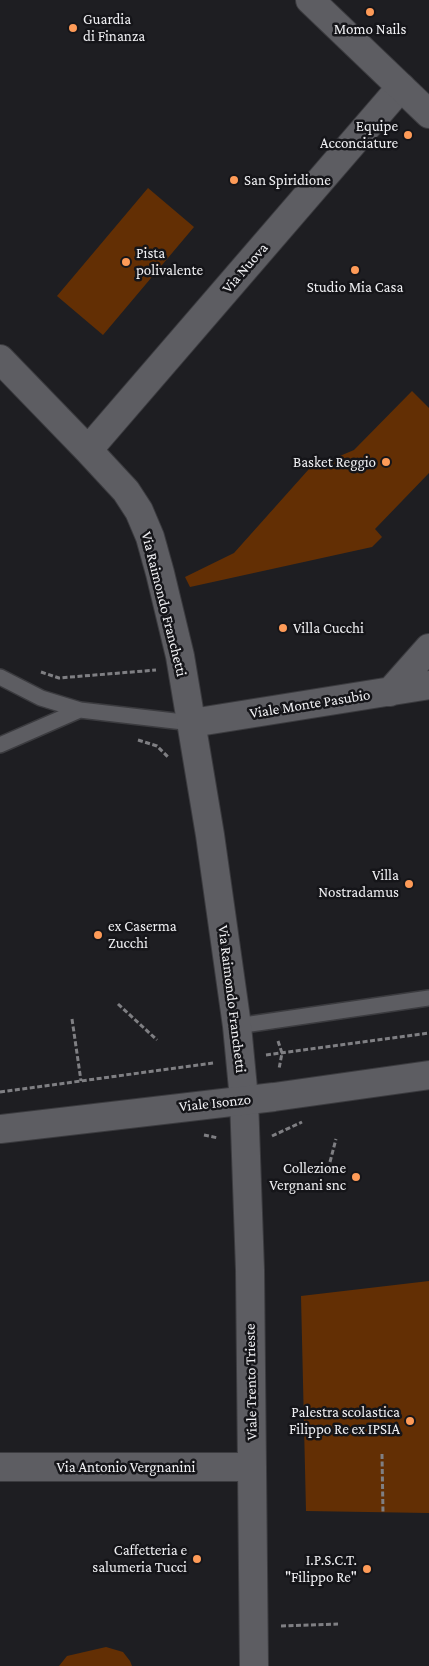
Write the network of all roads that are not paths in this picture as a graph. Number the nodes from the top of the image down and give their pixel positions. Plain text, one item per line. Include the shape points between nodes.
1 (310, 0) edge
2 (401, 87) junction
3 (429, 114) edge
4 (0, 359) edge
5 (88, 450) junction
6 (429, 648) edge
7 (0, 677) edge
8 (429, 685) edge
9 (390, 692) junction
10 (80, 710) junction
11 (192, 723) junction
12 (0, 745) edge
13 (429, 998) edge
14 (244, 1025) junction
15 (429, 1075) edge
16 (234, 1100) junction
17 (0, 1129) edge
18 (0, 1466) edge
19 (252, 1467) junction
20 (254, 1666) edge

1 - 2 street
2 - 3 street
2 - 5 street, Via Nuova
4 - 5 street, Via Raimondo Franchetti
5 - 11 street, Via Raimondo Franchetti via 126,492 139,511 150,537 182,667
6 - 9 street
7 - 10 lane via 41,698
8 - 9 street, Viale Monte Pasubio
9 - 11 street, Viale Monte Pasubio
10 - 11 lane
10 - 12 lane
11 - 14 street, Via Raimondo Franchetti
13 - 14 lane
14 - 16 street, Via Raimondo Franchetti
15 - 16 street, Viale Isonzo
16 - 17 street, Viale Isonzo
16 - 19 street, Viale Trento Trieste via 250,1270
18 - 19 street, Via Antonio Vergnanini
19 - 20 street, Viale Trento Trieste

